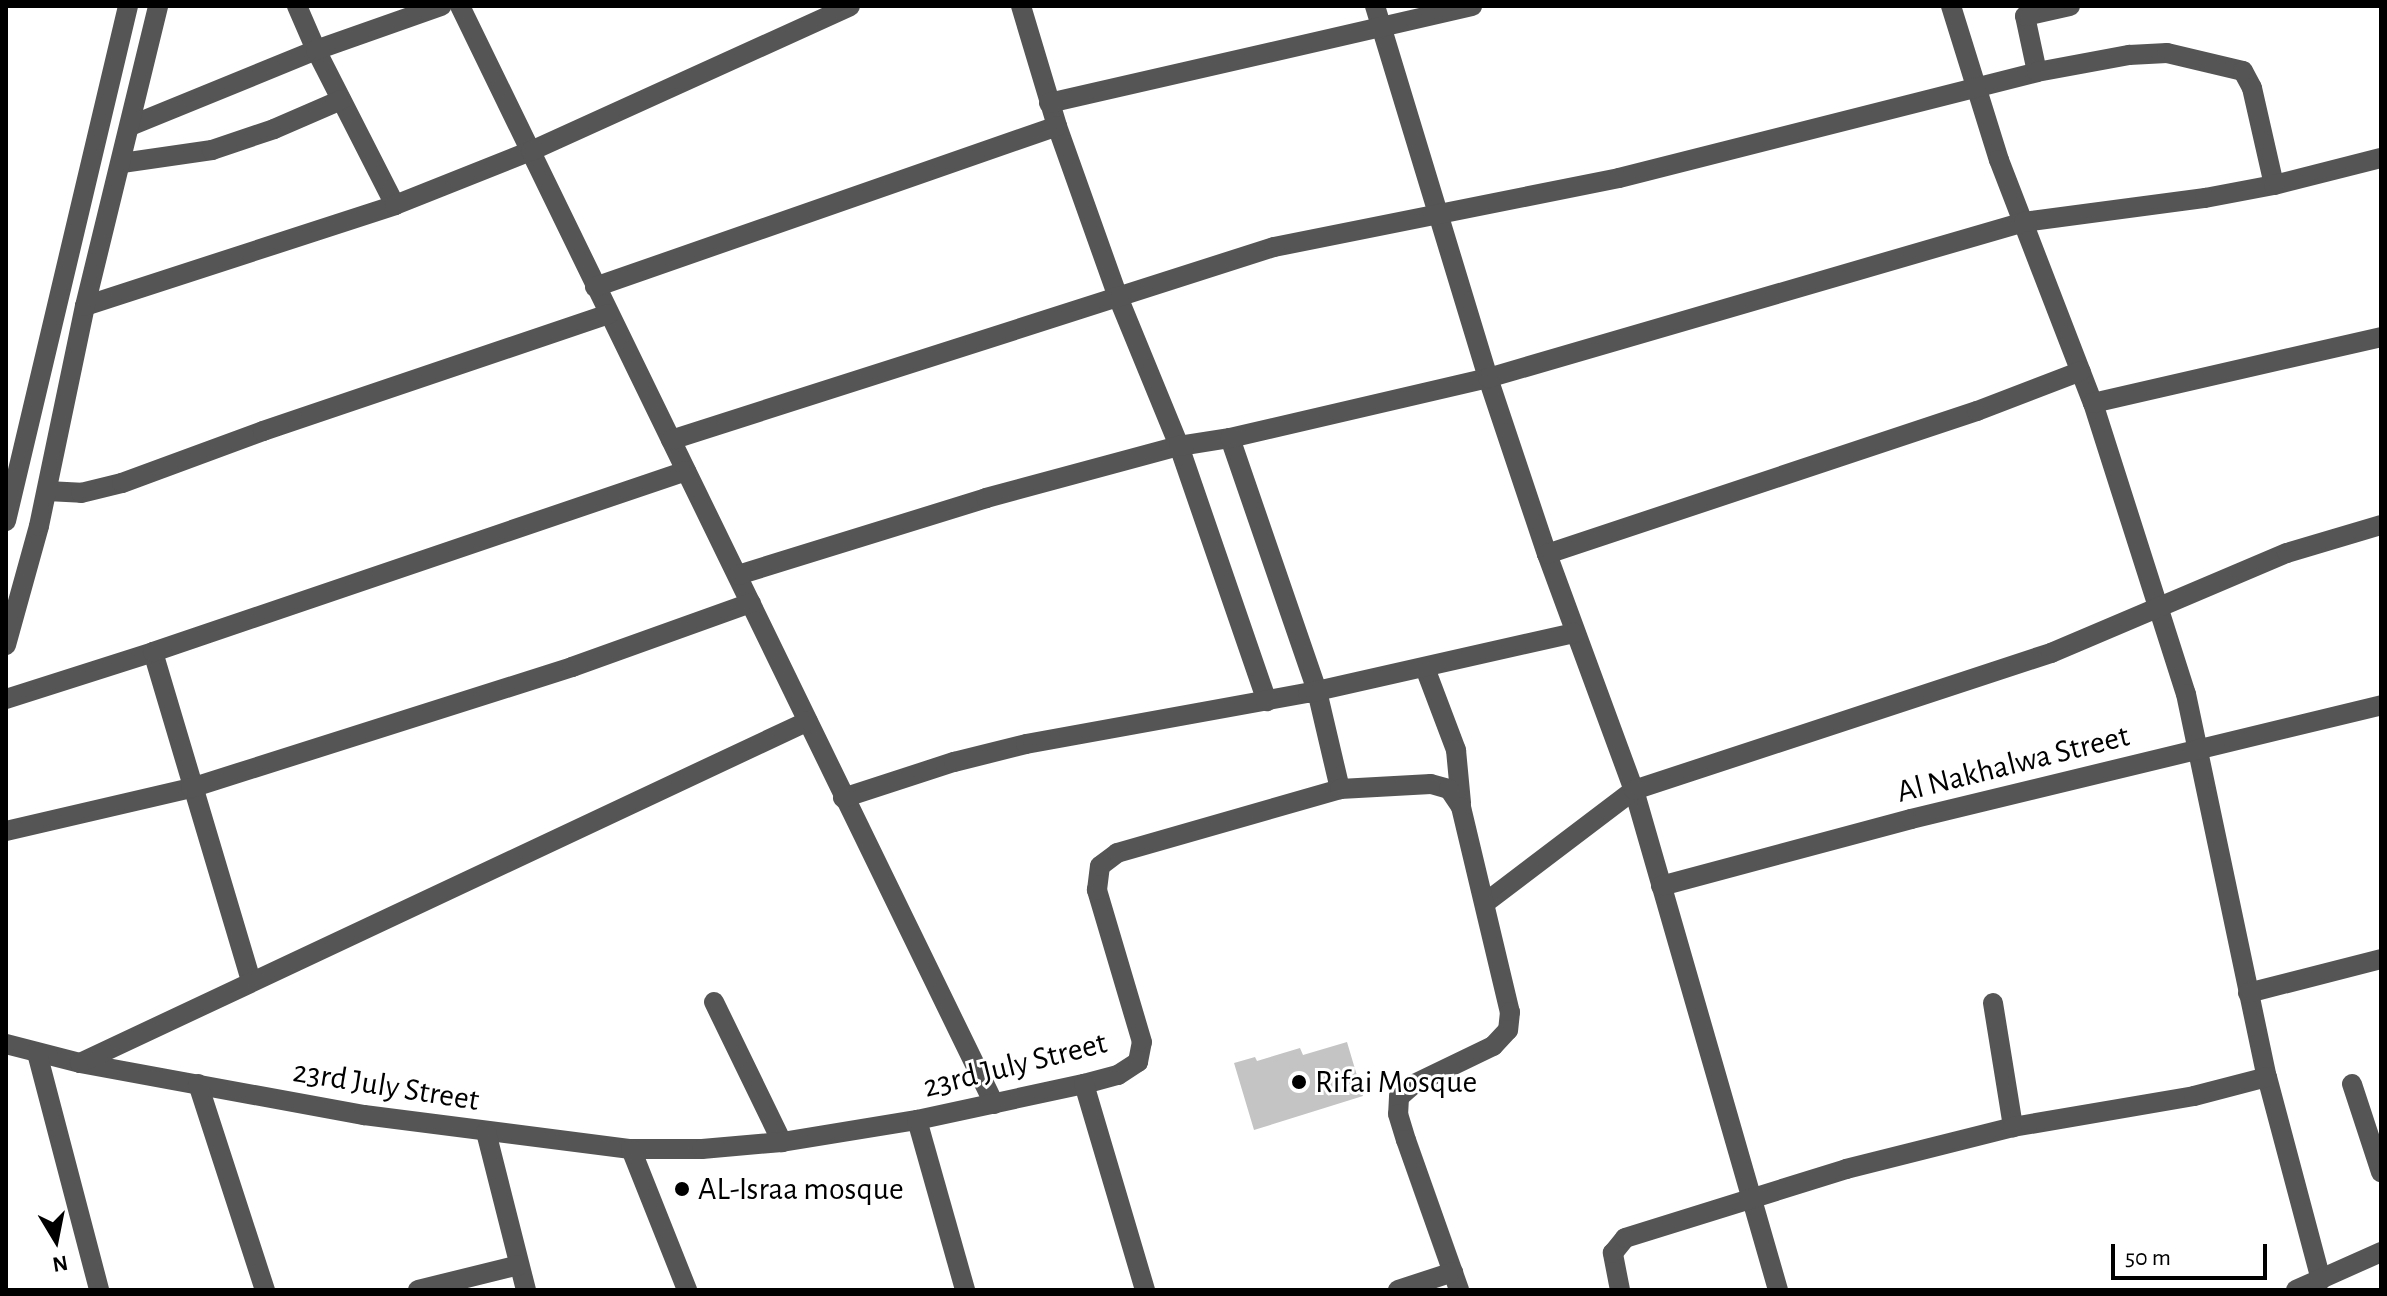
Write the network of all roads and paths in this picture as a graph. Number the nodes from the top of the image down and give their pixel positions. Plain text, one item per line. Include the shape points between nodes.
1 (128, 6) edge
2 (158, 6) edge
3 (297, 6) edge
4 (441, 6) edge
5 (460, 6) edge
6 (850, 6) edge
7 (1021, 6) edge
8 (1375, 6) edge
9 (1472, 6) edge
10 (1951, 6) edge
11 (2070, 6) edge
12 (814, 13) edge
13 (1382, 26) junction
14 (117, 50) junction
15 (316, 50) junction
16 (146, 56) junction
17 (2037, 72) junction
18 (1976, 87) junction
19 (341, 100) junction
20 (1049, 103) junction
21 (130, 126) junction
22 (1057, 126) junction
23 (531, 151) junction
24 (2381, 158) edge
25 (122, 163) junction
26 (2274, 185) junction
27 (395, 205) junction
28 (1437, 213) junction
29 (2024, 222) junction
30 (595, 287) junction
31 (1118, 297) junction
32 (85, 306) junction
33 (609, 314) junction
34 (2381, 337) edge
35 (2081, 371) junction
36 (1488, 378) junction
37 (2093, 403) junction
38 (1230, 438) junction
39 (671, 440) junction
40 (1179, 446) junction
41 (686, 471) junction
42 (47, 491) junction
43 (7, 518) edge
44 (2381, 525) edge
45 (39, 526) junction
46 (1547, 554) junction
47 (738, 575) junction
48 (751, 603) junction
49 (2158, 608) junction
50 (1575, 633) junction
51 (6, 645) edge
52 (153, 652) junction
53 (1425, 668) junction
54 (1317, 691) junction
55 (6, 699) edge
56 (1267, 701) junction
57 (2381, 705) edge
58 (808, 721) junction
59 (2199, 750) junction
60 (191, 788) junction
61 (1340, 789) junction
62 (1634, 790) junction
63 (843, 798) junction
64 (1461, 807) junction
65 (6, 831) edge
66 (1661, 886) junction
67 (1485, 903) junction
68 (2381, 959) edge
69 (251, 980) junction
70 (2248, 993) junction
71 (714, 1002) dead end
72 (1993, 1003) dead end
73 (6, 1044) edge
74 (37, 1053) junction
75 (80, 1063) junction
76 (2267, 1077) junction
77 (198, 1084) junction
78 (1084, 1084) junction
79 (2352, 1084) dead end
80 (994, 1104) junction
81 (917, 1120) junction
82 (2013, 1127) junction
83 (486, 1132) junction
84 (782, 1142) junction
85 (631, 1149) junction
86 (2381, 1172) edge
87 (1751, 1199) junction
88 (2381, 1252) edge
89 (519, 1265) junction
90 (2321, 1280) junction
91 (1456, 1281) edge
92 (99, 1290) edge
93 (265, 1290) edge
94 (418, 1290) edge
95 (526, 1290) edge
96 (687, 1290) edge
97 (965, 1290) edge
98 (1145, 1290) edge
99 (1398, 1290) edge
100 (1620, 1290) edge
101 (1778, 1290) edge
102 (2296, 1290) edge

1 - 14 street
2 - 16 street
3 - 15 street
4 - 15 street
5 - 23 street
6 - 12 street
7 - 20 street
8 - 13 street
9 - 13 street
10 - 18 street
11 - 17 street via 2025,16
12 - 23 street
13 - 20 street
13 - 28 street
14 - 16 street
14 - 43 street
15 - 19 street
15 - 21 street
16 - 21 street
17 - 18 street
17 - 26 street via 2156,52 2243,71 2252,88
18 - 28 street via 1619,178
18 - 29 street
19 - 25 street via 212,150
19 - 27 street
20 - 22 street
21 - 25 street
22 - 30 street
22 - 31 street
23 - 27 street
23 - 30 street
24 - 26 street
25 - 32 street
26 - 29 street
27 - 32 street
28 - 31 street via 1274,247
28 - 36 street
29 - 35 street
29 - 36 street
30 - 33 street
31 - 39 street
31 - 40 street
32 - 42 street
33 - 39 street
33 - 42 street via 122,483 81,493
34 - 37 street
35 - 37 street
35 - 46 street via 1977,411
36 - 38 street
36 - 46 street
37 - 49 street
38 - 40 street
38 - 54 street
39 - 41 street
40 - 47 street via 986,498
40 - 56 street
41 - 47 street
41 - 52 street
42 - 45 street
43 - 45 street
44 - 49 street via 2287,553
45 - 51 street
46 - 50 street
47 - 48 street
48 - 58 street
48 - 60 street via 572,667
49 - 59 street
49 - 62 street via 1993,673
50 - 53 street
50 - 62 street
52 - 55 street
52 - 60 street
53 - 54 street
53 - 64 street via 1456,750
54 - 56 street
54 - 61 street
56 - 63 street via 1026,744
57 - 59 street, Al Nakhalwa Street
58 - 63 street
58 - 69 street
59 - 66 street, Al Nakhalwa Street
59 - 70 street
60 - 65 street
60 - 69 street
61 - 64 street, 23rd July Street via 1431,784 1449,789
61 - 78 street, 23rd July Street via 1117,853 1100,866 1097,890 1142,1042 1138,1062 1118,1075
62 - 66 street
62 - 67 street
63 - 80 street
64 - 67 street
66 - 87 street
67 - 91 street via 1510,1012 1508,1030 1493,1046 1414,1084 1399,1097 1398,1114
68 - 70 street
69 - 75 street
70 - 76 street
71 - 84 street
72 - 82 street
73 - 74 street, 23rd July Street
74 - 75 street, 23rd July Street
74 - 92 street
75 - 77 street, 23rd July Street
76 - 82 street via 2194,1096
76 - 90 street
77 - 83 street, 23rd July Street
77 - 93 street
78 - 80 street, 23rd July Street
78 - 98 street
79 - 86 street
80 - 81 street, 23rd July Street
81 - 84 street, 23rd July Street
81 - 97 street
82 - 87 street
83 - 85 street, 23rd July Street
83 - 89 street
84 - 85 street, 23rd July Street
85 - 96 street
87 - 100 street via 1625,1238 1613,1253
87 - 101 street
88 - 90 street
89 - 94 street
89 - 95 street
90 - 102 street
91 - 99 street

